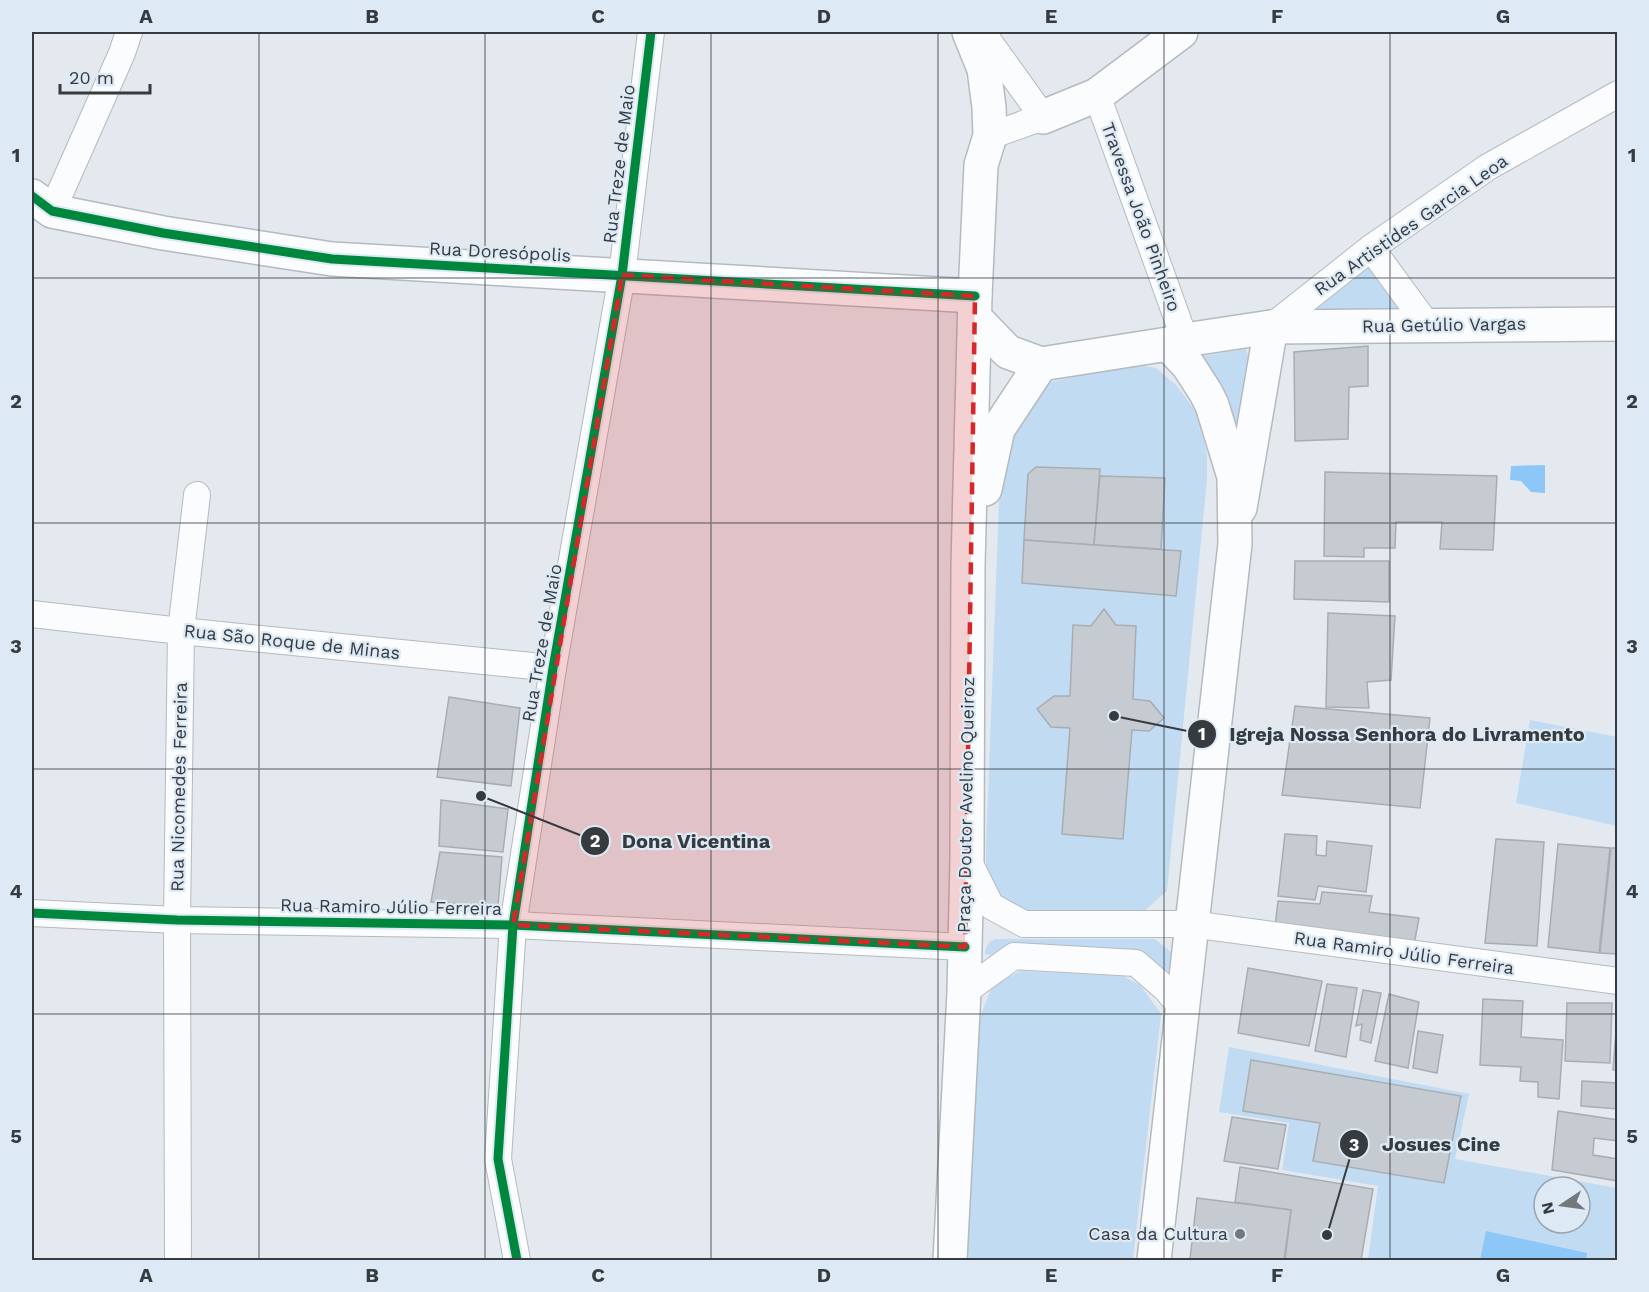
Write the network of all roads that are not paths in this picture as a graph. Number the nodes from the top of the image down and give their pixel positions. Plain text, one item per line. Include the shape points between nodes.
1 (129, 32) edge
2 (651, 32) edge
3 (969, 32) edge
4 (982, 32) edge
5 (1182, 32) edge
6 (1024, 91) junction
7 (1617, 94) edge
8 (1097, 95) junction
9 (1043, 117) junction
10 (990, 122) junction
11 (42, 204) edge
12 (1371, 248) junction
13 (622, 275) junction
14 (975, 307) junction
15 (1617, 324) edge
16 (1428, 326) junction
17 (1270, 327) junction
18 (1177, 342) junction
19 (1041, 364) junction
20 (197, 495) dead end
21 (1234, 544) junction
22 (968, 565) junction
23 (32, 614) edge
24 (181, 631) junction
25 (553, 668) junction
26 (967, 858) junction
27 (32, 913) edge
28 (177, 920) junction
29 (1191, 924) junction
30 (513, 925) junction
31 (965, 947) junction
32 (1617, 981) edge
33 (976, 984) junction
34 (1183, 1009) junction
35 (178, 1260) edge
36 (517, 1260) edge
37 (950, 1260) edge
38 (1154, 1260) edge

1 - 11 street via 122,53
2 - 13 street, Rua Treze de Maio
3 - 10 main road via 984,69
4 - 6 street
5 - 8 main road
6 - 9 street
6 - 10 street
7 - 12 street, Rua Artistides Garcia Leoa via 1488,167
8 - 9 main road
8 - 18 street, Travessa João Pinheiro
9 - 10 street
10 - 14 main road, Praça Doutor Avelino Queiroz via 981,165
11 - 13 main road, Rua Doresópolis via 163,233 332,259
12 - 16 street
12 - 17 street, Rua Artistides Garcia Leoa
13 - 14 main road, Rua Doresópolis
13 - 25 street, Rua Treze de Maio
14 - 19 main road via 1008,352
14 - 22 main road, Praça Doutor Avelino Queiroz
15 - 16 main road, Rua Getúlio Vargas
16 - 17 main road, Rua Getúlio Vargas
17 - 18 main road
17 - 21 main road
18 - 19 main road
18 - 21 main road via 1212,405 1234,477
19 - 22 main road, Praça Doutor Avelino Queiroz via 998,429
20 - 24 street, Rua Nicomedes Ferreira
21 - 29 main road
22 - 26 main road, Praça Doutor Avelino Queiroz
23 - 24 street, Rua São Roque de Minas
24 - 25 street, Rua São Roque de Minas
24 - 28 street, Rua Nicomedes Ferreira
25 - 30 street, Rua Treze de Maio
26 - 29 street, Praça Doutor Avelino Queiroz via 991,906 1024,924
26 - 31 main road, Praça Doutor Avelino Queiroz
27 - 28 street, Rua Ramiro Júlio Ferreira
28 - 30 street, Rua Ramiro Júlio Ferreira
28 - 35 street, Rua Nicomedes Ferreira
29 - 32 street, Rua Ramiro Júlio Ferreira
29 - 34 main road
30 - 31 street, Rua Ramiro Júlio Ferreira
30 - 36 street, Rua Treze de Maio via 498,1159
31 - 33 main road, Praça Doutor Avelino Queiroz
33 - 34 street via 1014,957 1136,963
33 - 37 main road, Praça Doutor Avelino Queiroz
34 - 38 main road

